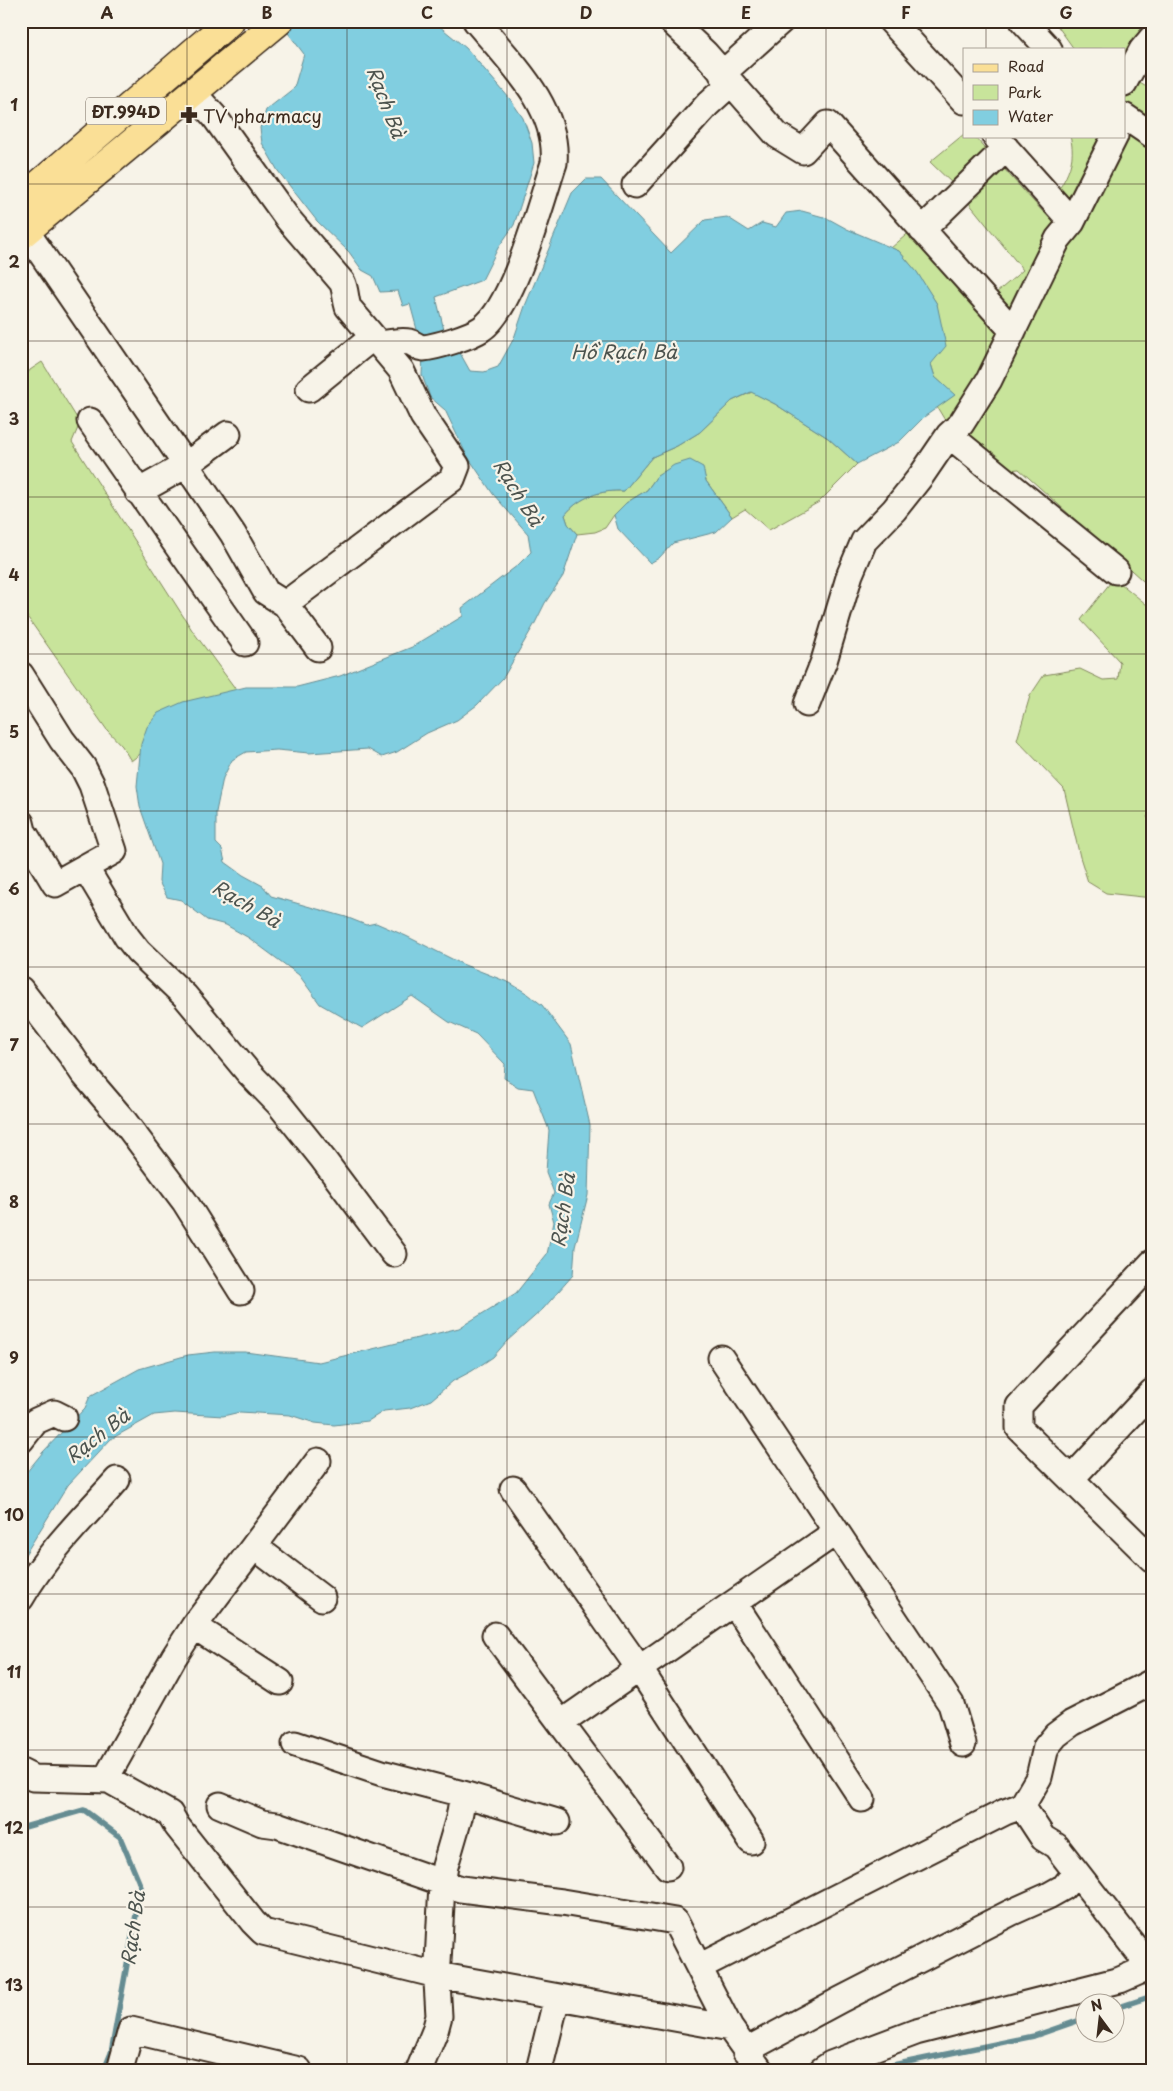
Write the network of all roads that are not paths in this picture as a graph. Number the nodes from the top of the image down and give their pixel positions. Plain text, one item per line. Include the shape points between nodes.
1 (230, 21) edge
2 (476, 21) edge
3 (671, 21) edge
4 (781, 21) edge
5 (891, 21) edge
6 (1023, 21) edge
7 (272, 27) edge
8 (1152, 38) edge
9 (1048, 48) edge
10 (726, 78) junction
11 (1126, 79) edge
12 (193, 93) junction
13 (963, 100) edge
14 (1126, 123) edge
15 (1152, 135) edge
16 (1115, 138) edge
17 (1001, 142) edge
18 (635, 185) dead end
19 (21, 200) edge
20 (1072, 222) junction
21 (23, 229) edge
22 (922, 230) junction
23 (1012, 331) junction
24 (376, 341) junction
25 (309, 389) dead end
26 (90, 421) dead end
27 (228, 434) dead end
28 (949, 435) junction
29 (186, 465) junction
30 (138, 492) junction
31 (1116, 571) dead end
32 (284, 604) junction
33 (246, 643) dead end
34 (318, 648) dead end
35 (21, 675) edge
36 (807, 704) dead end
37 (22, 829) edge
38 (85, 867) junction
39 (21, 990) edge
40 (394, 1254) dead end
41 (1152, 1263) edge
42 (240, 1291) dead end
43 (722, 1358) dead end
44 (1152, 1392) edge
45 (64, 1418) dead end
46 (21, 1440) edge
47 (318, 1461) dead end
48 (1071, 1479) junction
49 (117, 1480) dead end
50 (514, 1489) dead end
51 (836, 1532) junction
52 (255, 1547) junction
53 (1152, 1559) edge
54 (21, 1598) edge
55 (322, 1598) dead end
56 (734, 1603) junction
57 (194, 1626) junction
58 (495, 1635) dead end
59 (639, 1668) junction
60 (280, 1682) dead end
61 (1152, 1682) edge
62 (561, 1723) junction
63 (295, 1744) dead end
64 (963, 1744) dead end
65 (21, 1772) edge
66 (105, 1780) junction
67 (463, 1794) junction
68 (862, 1799) dead end
69 (220, 1805) dead end
70 (1022, 1806) junction
71 (557, 1822) dead end
72 (751, 1841) dead end
73 (668, 1867) dead end
74 (1076, 1872) junction
75 (442, 1884) junction
76 (1151, 1966) edge
77 (699, 1968) junction
78 (437, 1975) junction
79 (557, 1997) junction
80 (730, 2028) junction
81 (753, 2061) edge
82 (541, 2069) edge
83 (120, 2070) edge
84 (299, 2070) edge
85 (419, 2070) edge
86 (822, 2070) edge

1 - 19 main road, ĐT.994D
2 - 24 street via 542,107 555,148 554,163 522,260 494,317 482,329 422,348 409,342
3 - 10 street
4 - 10 street
5 - 13 street
6 - 9 street
7 - 12 main road, ĐT.994D
8 - 11 street
10 - 18 street via 708,104
10 - 22 street via 777,135 803,151 828,124
12 - 21 main road, ĐT.994D
12 - 24 street via 214,116 288,218 342,282 348,307
14 - 15 street
16 - 20 street
17 - 20 street
17 - 22 street
20 - 23 street via 1058,240
21 - 29 street
22 - 23 street
23 - 28 street via 989,380 961,424
24 - 25 street
24 - 32 street via 401,370 423,416 457,466 452,479
26 - 30 street
27 - 29 street
28 - 31 street
28 - 36 street via 894,510 864,541
29 - 30 street
29 - 32 street via 233,534 266,592
30 - 33 street
32 - 34 street
35 - 38 street via 62,740 84,767 92,785 114,852
37 - 38 street via 55,884
38 - 40 street via 127,937 279,1104
39 - 42 street via 82,1073 124,1121 185,1202
41 - 48 street via 1019,1406 1019,1428
43 - 51 street
44 - 48 street
45 - 46 street via 54,1413 36,1421
47 - 52 street
48 - 53 street
49 - 54 street via 62,1539
50 - 59 street
51 - 56 street
51 - 64 street via 951,1704
52 - 55 street
52 - 57 street
56 - 59 street
56 - 68 street
57 - 60 street
57 - 66 street
58 - 62 street
59 - 62 street
59 - 72 street
61 - 70 street via 1072,1723 1056,1735 1046,1746 1039,1777
62 - 73 street
63 - 67 street via 382,1773
65 - 66 street via 33,1778
66 - 78 street via 170,1814 263,1932
67 - 71 street
67 - 75 street
69 - 75 street via 262,1823 277,1825
70 - 74 street via 1043,1838 1056,1846
70 - 77 street via 979,1824
74 - 76 street
74 - 81 street via 1064,1887 874,1983
75 - 77 street via 676,1920
75 - 78 street
76 - 86 street via 1120,1980 916,2032
77 - 80 street
78 - 79 street
78 - 85 street via 436,2031
79 - 80 street
79 - 82 street
80 - 81 street
83 - 84 street via 131,2030

